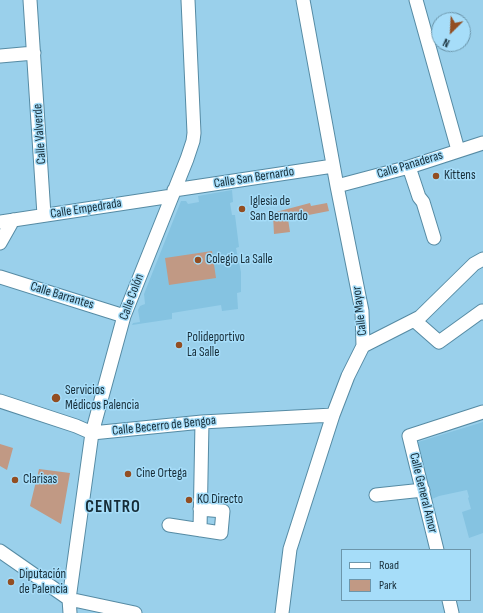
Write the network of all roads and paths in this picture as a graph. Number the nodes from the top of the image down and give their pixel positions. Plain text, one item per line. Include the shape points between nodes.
1 (30, 0) edge
2 (188, 0) edge
3 (303, 0) edge
4 (416, 0) edge
5 (34, 53) junction
6 (0, 56) edge
7 (483, 143) edge
8 (458, 150) junction
9 (333, 166) junction
10 (409, 167) junction
11 (337, 186) junction
12 (173, 193) junction
13 (44, 215) junction
14 (13, 220) junction
15 (0, 222) edge
16 (434, 238) dead end
17 (0, 243) edge
18 (483, 258) edge
19 (0, 277) edge
20 (483, 313) edge
21 (124, 316) junction
22 (414, 320) junction
23 (363, 346) junction
24 (0, 401) edge
25 (483, 412) edge
26 (333, 415) junction
27 (202, 422) junction
28 (92, 433) junction
29 (423, 490) junction
30 (376, 495) dead end
31 (200, 509) junction
32 (169, 525) dead end
33 (200, 530) junction
34 (437, 549) edge
35 (0, 551) edge
36 (69, 599) junction
37 (449, 601) edge
38 (70, 613) edge
39 (135, 613) edge
40 (282, 613) edge
41 (452, 613) edge

1 - 5 street, Calle Valverde
2 - 12 street, Calle Colón via 194,133
3 - 9 street, Calle Mayor
4 - 8 street
5 - 6 street
5 - 13 street, Calle Valverde
7 - 8 street, Calle Panaderas
8 - 10 street, Calle Panaderas
9 - 11 street, Calle Mayor
9 - 12 street, Calle San Bernardo
10 - 11 street, Calle Panaderas
10 - 16 street
11 - 23 street, Calle Mayor via 362,311
12 - 13 street, Calle Empedrada
12 - 21 street, Calle Colón
13 - 14 street, Calle Empedrada
14 - 15 street, Calle Empedrada
14 - 17 street
18 - 22 street
19 - 21 street, Calle Barrantes
20 - 22 street via 482,311 439,342
21 - 28 street, Calle Colón
22 - 23 street
23 - 26 street, Calle Mayor
24 - 28 street, Calle Becerro de Bengoa
25 - 29 street, Calle General Amor via 409,436
26 - 27 street, Calle Becerro de Bengoa
26 - 40 street, Calle Mayor via 290,548
27 - 28 street, Calle Becerro de Bengoa
27 - 31 street
28 - 36 street, Calle Colón
29 - 30 street
29 - 34 street, Calle General Amor
31 - 33 street
31 - 33 street via 223,511 221,533
32 - 33 street
35 - 36 street
36 - 38 street, Calle Colón
36 - 39 street
37 - 41 street

